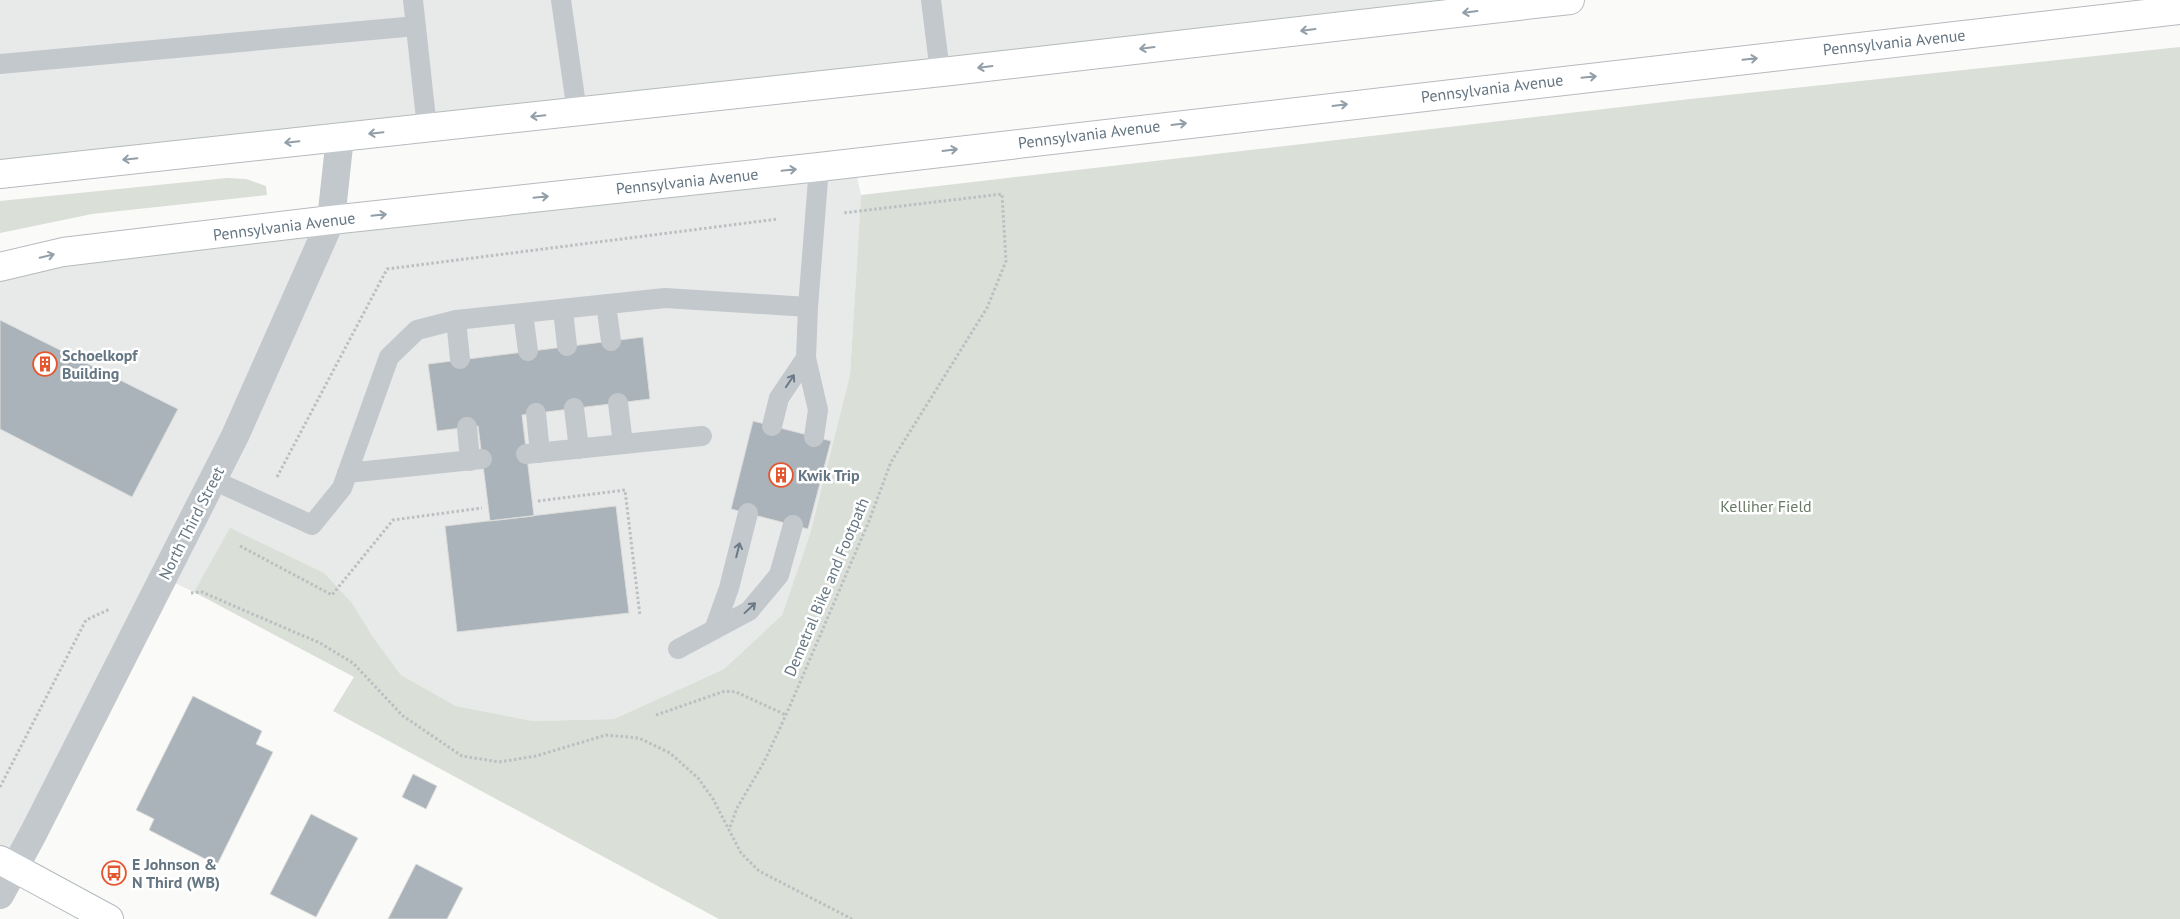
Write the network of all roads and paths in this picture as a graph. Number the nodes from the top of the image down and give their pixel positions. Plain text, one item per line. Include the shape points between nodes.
1 (414, 0) edge
2 (561, 0) edge
3 (931, 0) edge
4 (1570, 0) edge
5 (2180, 10) edge
6 (416, 26) junction
7 (0, 64) edge
8 (940, 72) junction
9 (577, 112) junction
10 (427, 128) junction
11 (340, 137) junction
12 (819, 166) junction
13 (0, 174) edge
14 (841, 213) dead end
15 (331, 220) junction
16 (0, 267) edge
17 (606, 304) junction
18 (808, 307) junction
19 (563, 310) junction
20 (523, 313) junction
21 (456, 320) junction
22 (611, 341) dead end
23 (567, 346) dead end
24 (528, 351) dead end
25 (806, 358) junction
26 (460, 359) dead end
27 (618, 403) dead end
28 (574, 408) dead end
29 (536, 413) dead end
30 (772, 426) dead end
31 (467, 427) dead end
32 (702, 436) dead end
33 (814, 437) dead end
34 (623, 444) junction
35 (579, 449) junction
36 (347, 474) junction
37 (213, 480) junction
38 (538, 501) dead end
39 (482, 508) dead end
40 (748, 513) dead end
41 (793, 525) dead end
42 (240, 546) dead end
43 (202, 592) dead end
44 (640, 616) dead end
45 (86, 620) dead end
46 (714, 630) junction
47 (678, 649) dead end
48 (786, 715) junction
49 (656, 716) dead end
50 (0, 787) edge
51 (730, 827) junction
52 (7, 864) edge
53 (0, 895) edge
54 (109, 919) edge
55 (852, 919) edge

1 - 6 lane
2 - 9 lane
3 - 8 lane
4 -> 8 main road
12 -> 5 main road, Pennsylvania Avenue
6 - 7 lane
6 - 10 lane
8 - 9 main road
9 -> 10 main road
10 -> 11 main road
11 -> 13 main road
11 - 15 street, North Third Street
15 -> 12 main road, Pennsylvania Avenue
12 - 18 lane
14 - 48 path, Demetral Bike and Footpath via 1002,194 1006,260 987,308 891,462
16 -> 15 main road, Pennsylvania Avenue via 63,252
15 - 37 street, North Third Street
17 - 18 lane via 665,298
17 - 19 lane
17 - 22 lane
18 - 25 lane
19 - 20 lane
19 - 23 lane
20 - 21 lane
20 - 24 lane
21 - 26 lane
21 - 36 lane via 417,330 389,357
30 -> 25 lane via 779,398
25 - 33 lane via 818,410
27 - 34 lane
28 - 35 lane
29 - 35 lane via 533,453
31 - 36 lane via 476,460
32 - 34 lane
34 - 35 lane
36 - 37 lane via 342,488 312,525
37 - 52 street, North Third Street via 39,823
38 - 44 path via 625,490
39 - 42 path via 393,520 332,595
46 -> 40 lane via 729,588
46 -> 41 lane via 749,612 779,575
43 - 51 path via 320,642 352,663 403,716 462,756 499,762 536,756 606,735 639,738 670,754 698,778
45 - 50 path
46 - 47 lane
48 - 49 path via 736,692 725,691
48 - 51 path, Demetral Bike and Footpath
51 - 55 path via 741,853 759,871
52 - 53 street, North Third Street
52 - 54 main road

